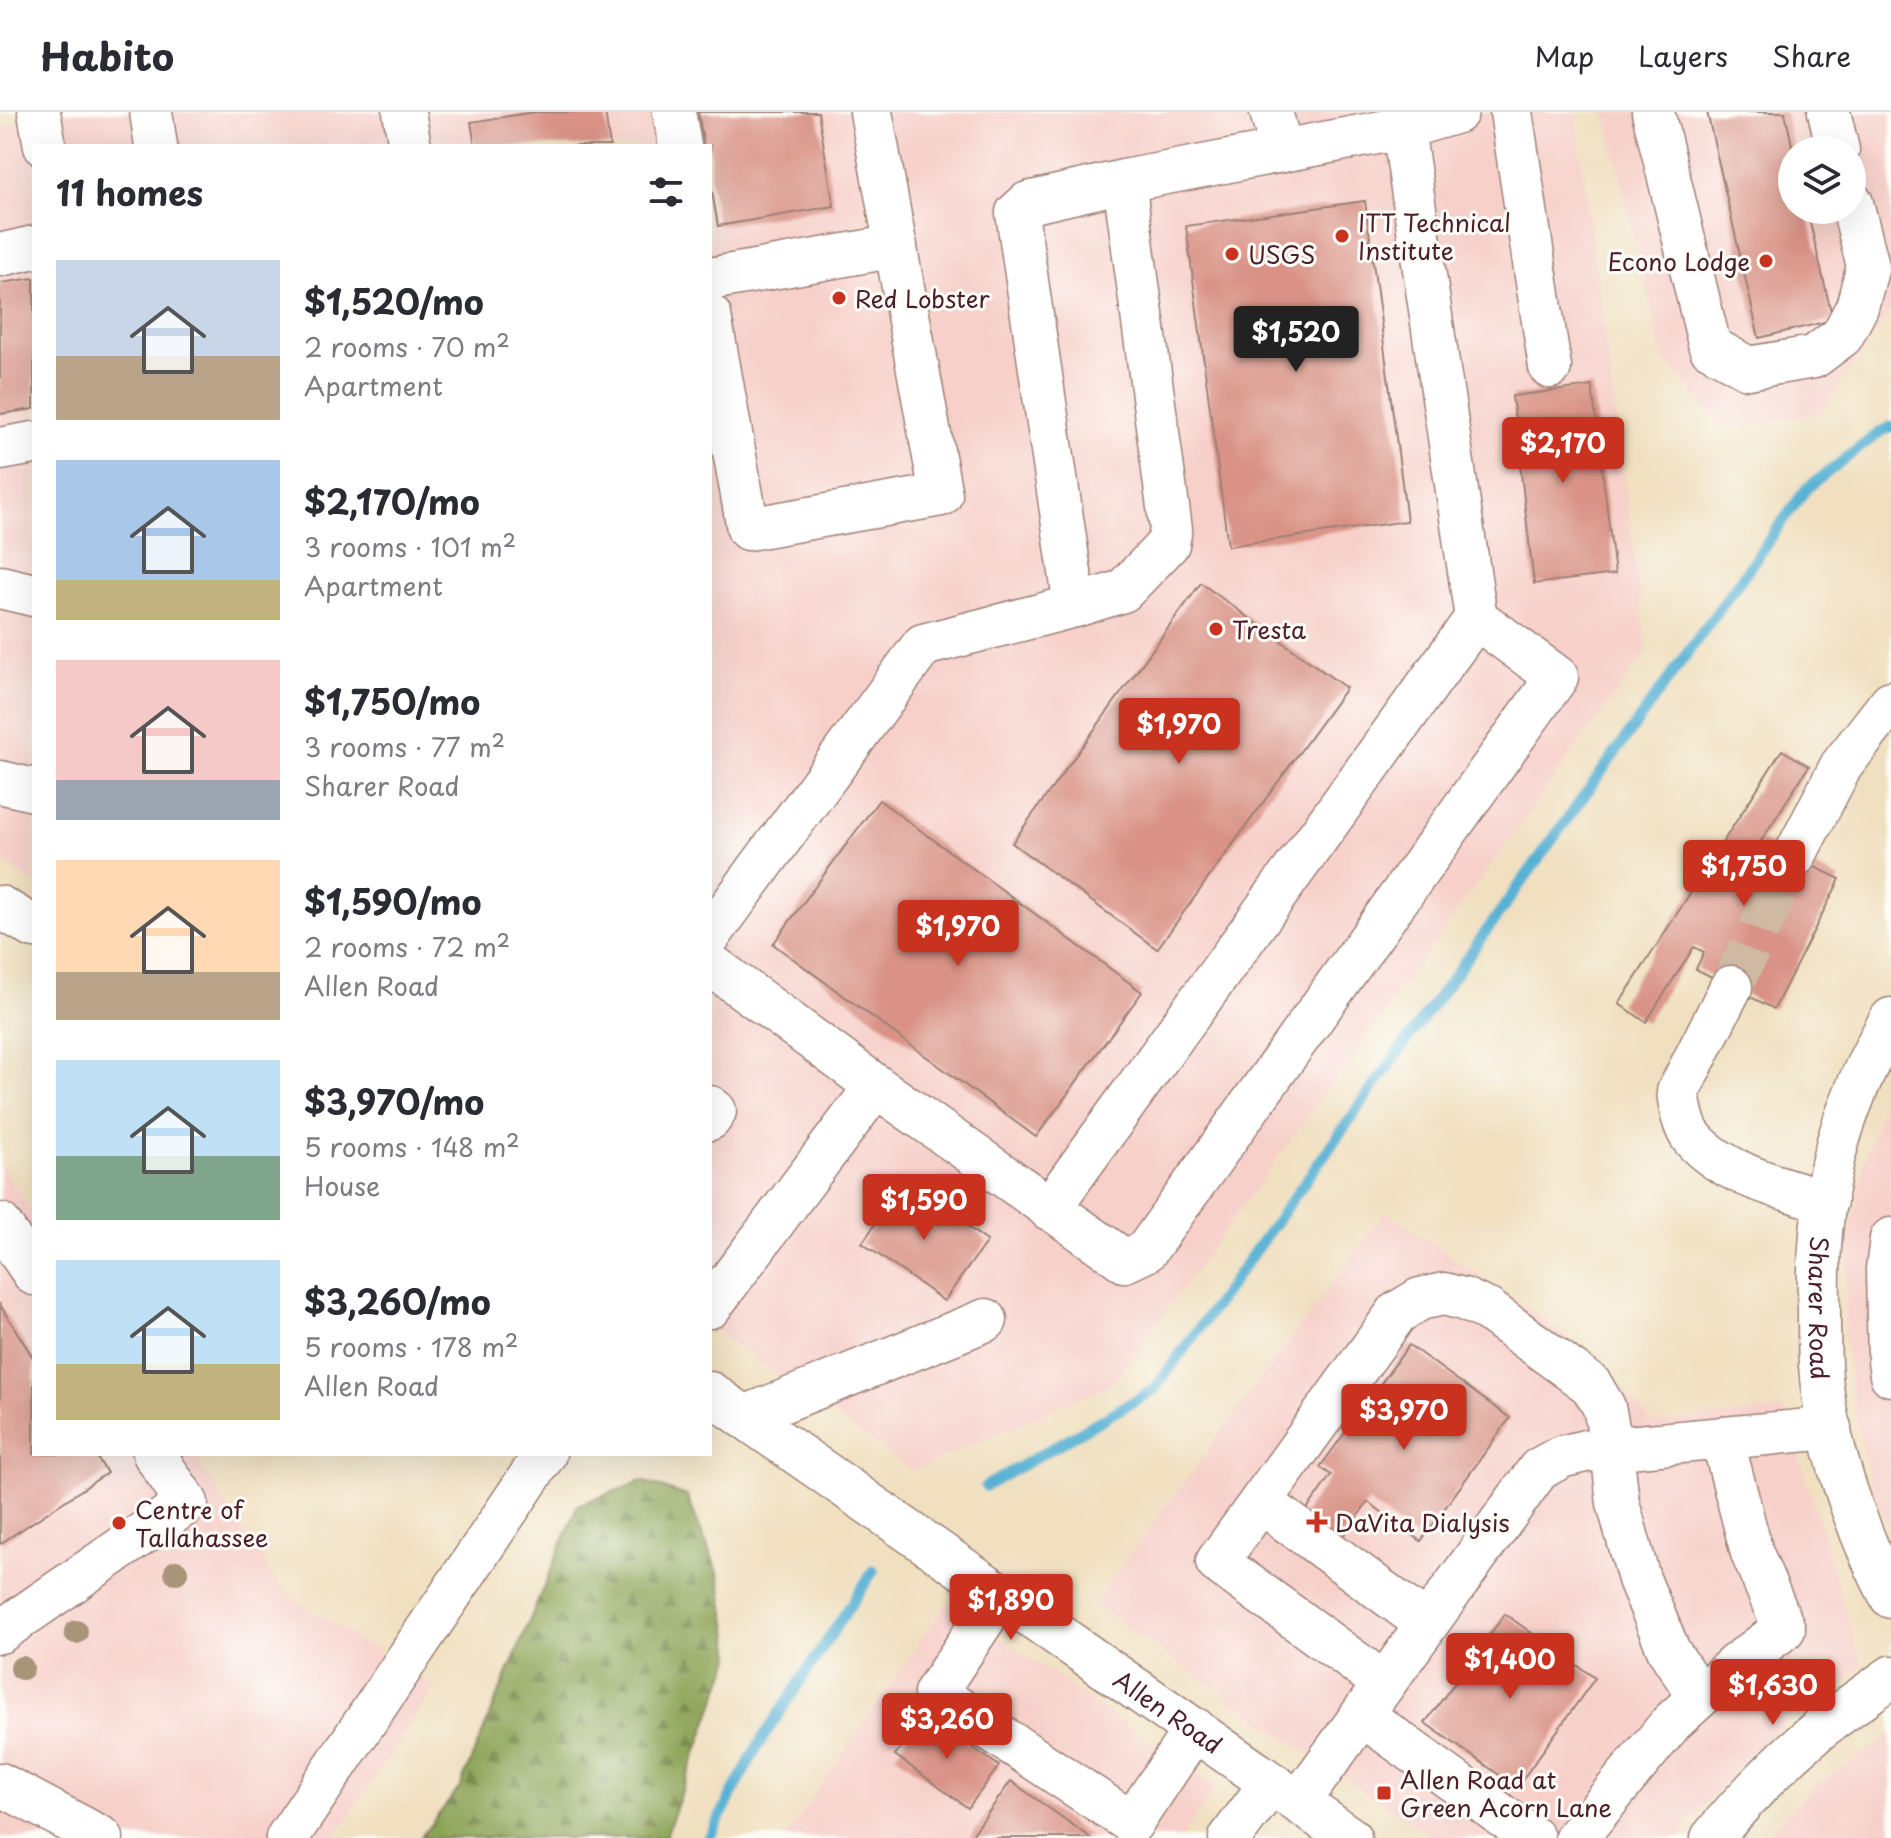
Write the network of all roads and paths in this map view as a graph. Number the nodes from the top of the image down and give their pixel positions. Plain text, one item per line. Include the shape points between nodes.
1 (39, 112) edge
2 (151, 112) edge
3 (404, 112) edge
4 (674, 112) edge
5 (871, 112) edge
6 (1457, 112) edge
7 (1511, 112) edge
8 (1653, 112) edge
9 (1829, 112) edge
10 (1323, 127) edge
11 (1403, 128) junction
12 (1276, 132) edge
13 (1835, 136) edge
14 (45, 144) edge
15 (156, 144) edge
16 (410, 144) edge
17 (680, 144) edge
18 (1124, 181) junction
19 (1857, 224) edge
20 (896, 246) junction
21 (32, 247) edge
22 (0, 255) edge
23 (712, 279) edge
24 (712, 327) edge
25 (1550, 367) dead end
26 (32, 443) edge
27 (0, 449) edge
28 (0, 587) edge
29 (32, 595) edge
30 (1075, 606) junction
31 (1476, 618) junction
32 (1891, 702) edge
33 (0, 782) edge
34 (32, 790) edge
35 (1794, 857) tunnel mouth
36 (0, 907) edge
37 (32, 926) edge
38 (712, 932) edge
39 (712, 965) edge
40 (1731, 987) tunnel mouth
41 (1891, 1019) edge
42 (876, 1086) junction
43 (1826, 1201) junction
44 (1049, 1209) junction
45 (0, 1224) edge
46 (1891, 1239) edge
47 (32, 1271) edge
48 (1889, 1298) edge
49 (712, 1304) edge
50 (986, 1320) dead end
51 (1891, 1375) edge
52 (712, 1394) edge
53 (744, 1417) junction
54 (1830, 1428) junction
55 (1722, 1438) junction
56 (1612, 1448) junction
57 (155, 1456) edge
58 (544, 1456) edge
59 (1261, 1502) junction
60 (1000, 1595) junction
61 (1891, 1597) edge
62 (1427, 1624) junction
63 (0, 1632) edge
64 (1891, 1677) edge
65 (1699, 1697) junction
66 (1373, 1699) junction
67 (1195, 1729) junction
68 (0, 1784) edge
69 (1285, 1793) junction
70 (102, 1838) edge
71 (287, 1838) edge
72 (1230, 1838) edge
73 (1350, 1838) edge
74 (1533, 1838) edge
75 (1576, 1838) edge
76 (1712, 1838) edge

1 - 14 street
2 - 15 street
3 - 16 street
4 - 17 street
5 - 20 street
6 - 11 street
7 - 25 street
8 - 19 street via 1710,347 1748,368 1814,357 1842,336 1868,266
9 - 13 street
10 - 11 street
10 - 12 street
11 - 31 street
12 - 18 street
18 - 30 street via 1171,529 1168,544 1123,591
18 - 30 street via 1028,203 1017,213
20 - 23 street
20 - 24 street via 941,495 748,529
21 - 22 street
26 - 27 street
28 - 29 street
30 - 38 street via 923,645
31 - 44 street
31 - 44 street via 1557,677 1146,1251 1125,1261
32 - 35 street via 1841,766
33 - 34 street
36 - 37 street
39 - 42 street
40 - 43 street via 1678,1092 1691,1137 1727,1166 1759,1182
41 - 43 street, Sharer Road via 1849,1106
42 - 44 street
42 - 49 street
43 - 54 street, Sharer Road via 1818,1255 1820,1367
45 - 47 street
46 - 48 street
48 - 51 street
50 - 53 street
52 - 53 street, Allen Road
53 - 60 street, Allen Road
54 - 55 street
54 - 61 street, Sharer Road via 1852,1508
55 - 56 street
55 - 65 street via 1752,1553 1784,1629
56 - 59 street via 1604,1407 1591,1385 1488,1310 1444,1294 1420,1299 1397,1313
56 - 62 street via 1561,1457 1539,1469
56 - 65 street via 1618,1503 1639,1579 1669,1651
57 - 63 street via 187,1503
58 - 71 street
59 - 62 street
59 - 66 street via 1217,1562
60 - 67 street, Allen Road
60 - 67 street via 935,1693 1132,1823
62 - 66 street
64 - 76 street via 1774,1769
65 - 75 street
66 - 69 street
66 - 74 street
67 - 69 street, Allen Road
68 - 70 street
69 - 72 street
69 - 73 street, Allen Road

